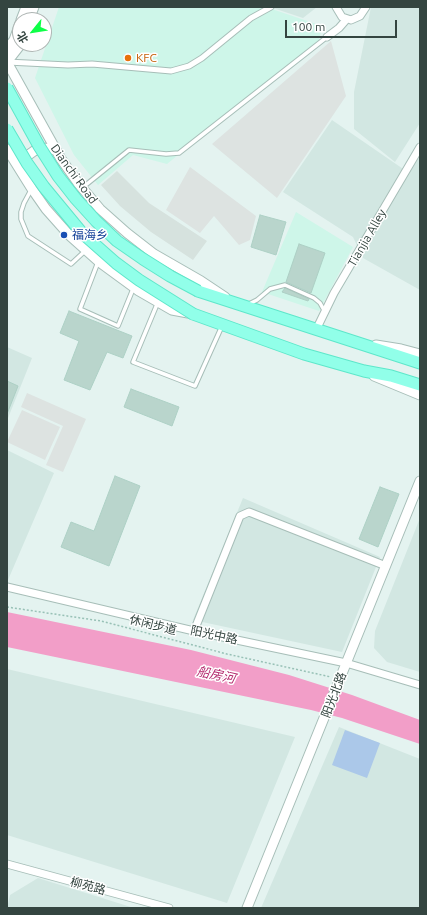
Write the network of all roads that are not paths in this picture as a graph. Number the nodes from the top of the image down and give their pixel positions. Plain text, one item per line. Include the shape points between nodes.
1 (271, 7) edge
2 (336, 7) edge
3 (366, 7) edge
4 (346, 20) junction
5 (327, 37) joint
6 (15, 52) edge
7 (7, 62) edge
8 (7, 88) edge
9 (7, 129) edge
10 (420, 147) edge
11 (7, 149) edge
12 (56, 151) junction
13 (22, 173) junction
14 (82, 188) junction
15 (32, 189) junction
16 (85, 250) junction
17 (98, 261) junction
18 (134, 288) junction
19 (230, 300) junction
20 (158, 302) junction
21 (245, 306) junction
22 (325, 312) junction
23 (193, 314) junction
24 (222, 325) junction
25 (316, 330) junction
26 (351, 341) junction
27 (420, 354) edge
28 (420, 363) edge
29 (364, 371) junction
30 (419, 384) edge
31 (420, 395) edge
32 (420, 481) edge
33 (386, 566) junction
34 (7, 587) edge
35 (194, 631) junction
36 (346, 663) junction
37 (420, 685) edge
38 (7, 864) edge
39 (169, 908) edge
40 (247, 908) edge

1 - 7 street via 251,18 202,58 189,66 171,71 92,64
2 - 4 street via 338,14
3 - 4 street via 360,16
4 - 5 street
5 - 14 lane via 179,153 129,150
6 - 7 street
7 - 12 street, Dianchi Road
8 - 19 main road, Dianchi Road, bridge via 58,176 96,221 117,240 170,276 198,291
9 - 23 main road, bridge via 44,187 82,232 139,280
10 - 22 street, Tianjia Alley
11 - 13 street
12 - 13 street via 43,148 34,151 24,160
12 - 14 street, Dianchi Road
13 - 15 street
14 - 19 street, Dianchi Road via 100,209 154,254
15 - 16 street via 67,233
15 - 16 lane via 21,212 28,236 70,264
16 - 17 street
17 - 18 street
17 - 18 lane via 80,309 118,326
18 - 20 street
19 - 21 main road, Dianchi Road
20 - 23 street via 172,310
20 - 24 lane via 133,362 195,386
21 - 22 lane via 270,289 285,285 314,298
21 - 25 main road, Dianchi Road
22 - 25 street, Tianjia Alley
23 - 24 main road
24 - 29 main road via 304,354
25 - 26 main road, Dianchi Road
26 - 27 street, Dianchi Road
26 - 28 main road, Dianchi Road
29 - 30 main road
29 - 31 street
32 - 33 street, 阳光北路
33 - 35 street via 249,512 240,516
33 - 36 street, 阳光北路
34 - 35 street, 阳光中路
35 - 36 street, 阳光中路
36 - 37 street, 阳光中路
36 - 40 street, 阳光北路
38 - 39 street, 柳苑路

